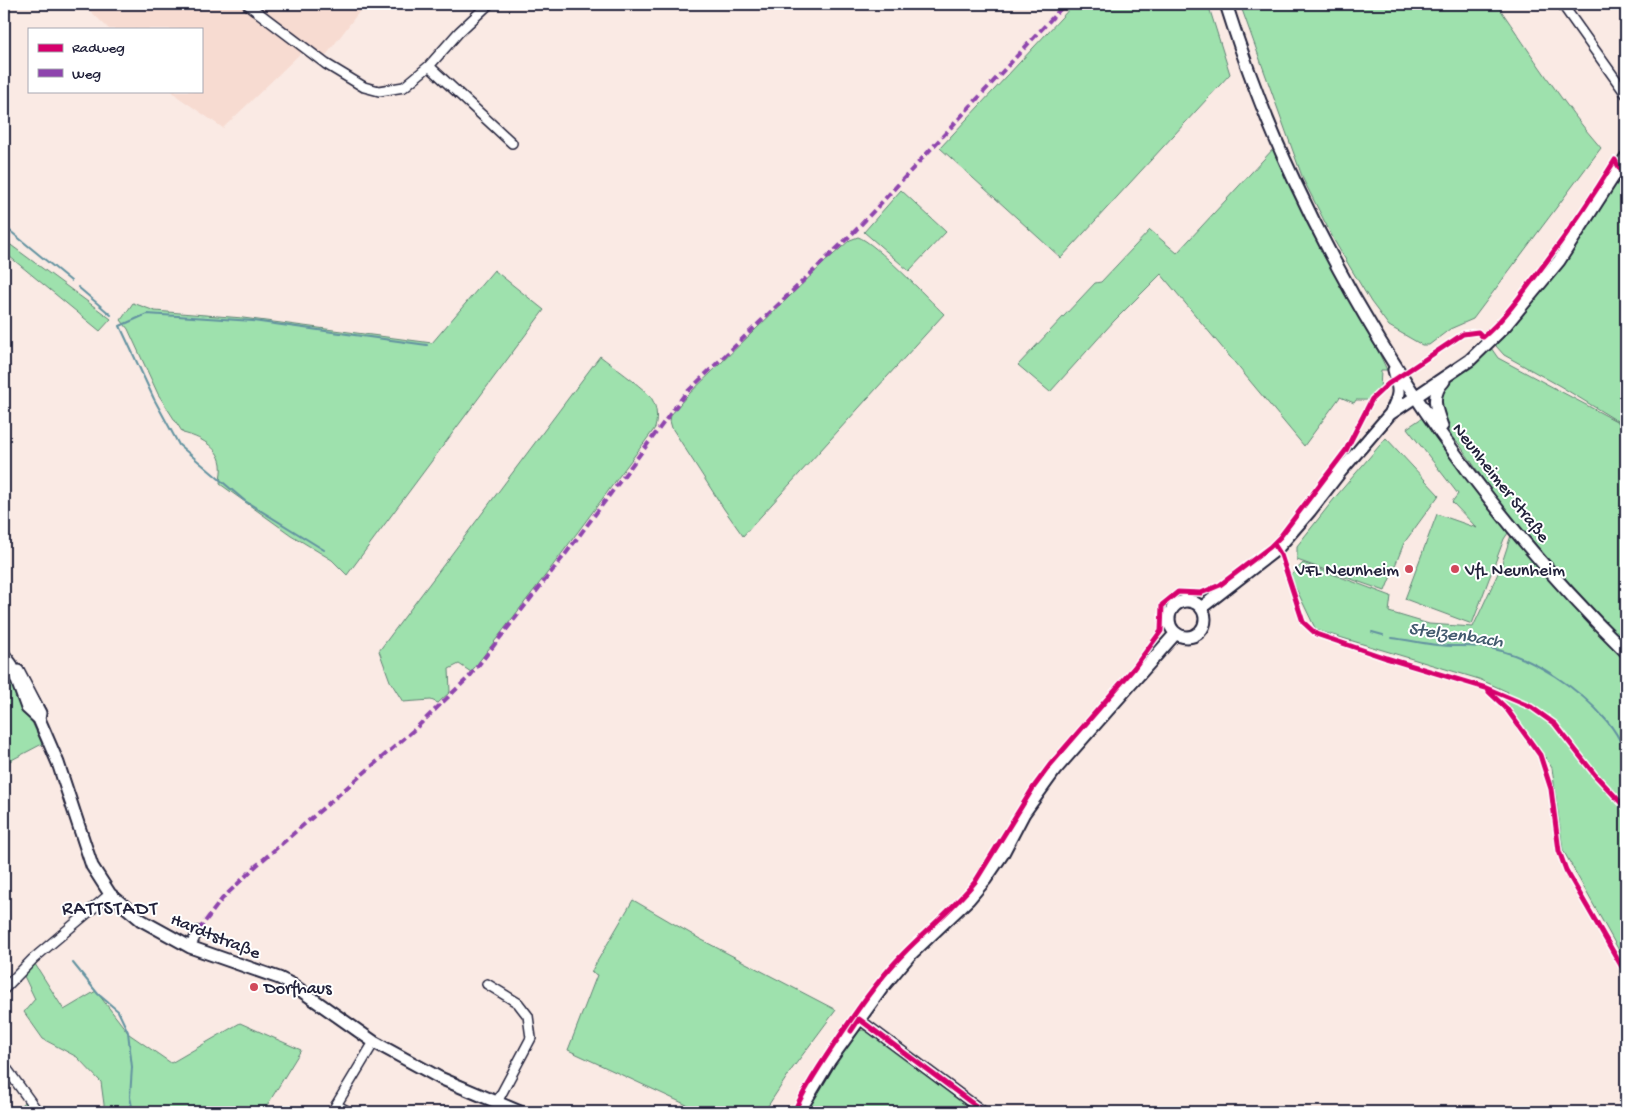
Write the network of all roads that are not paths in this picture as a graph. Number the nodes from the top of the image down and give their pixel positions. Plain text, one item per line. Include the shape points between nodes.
1 (247, 4) edge
2 (489, 4) edge
3 (1226, 4) edge
4 (1562, 4) edge
5 (428, 66) junction
6 (1626, 94) edge
7 (512, 143) dead end
8 (1626, 157) edge
9 (1392, 359) junction
10 (1452, 373) junction
11 (1415, 396) junction
12 (1390, 414) junction
13 (1446, 439) junction
14 (1202, 608) junction
15 (1176, 632) junction
16 (1626, 652) edge
17 (4, 655) edge
18 (110, 894) junction
19 (198, 931) dead end
20 (190, 947) junction
21 (487, 984) dead end
22 (4, 989) edge
23 (859, 1019) junction
24 (374, 1042) junction
25 (4, 1065) edge
26 (496, 1102) junction
27 (334, 1109) edge
28 (38, 1112) edge
29 (349, 1112) edge
30 (520, 1112) edge
31 (799, 1112) edge
32 (984, 1112) edge

1 - 5 street via 364,87 379,91 404,86
2 - 5 street
3 - 9 main road, Neunheimer Straße via 1251,76 1294,180 1338,267
4 - 6 street
5 - 7 street
8 - 10 main road via 1559,261 1505,326
9 - 11 main road, Neunheimer Straße
9 - 12 main road via 1399,388
10 - 11 main road
10 - 13 main road via 1439,386 1434,403
11 - 12 main road
11 - 13 main road, Neunheimer Straße
12 - 14 main road via 1277,550
13 - 16 main road, Neunheimer Straße via 1490,500 1548,570
14 - 15 main road via 1205,620 1200,631 1190,637
14 - 15 main road via 1185,601 1173,608 1170,620
15 - 23 main road via 1055,770 1024,813 985,880 910,955
17 - 18 main road, Hardtstraße via 27,708 39,719 58,763 92,866
18 - 20 main road, Hardtstraße via 141,920
18 - 22 street via 33,959
19 - 20 street
20 - 24 main road, Hardtstraße via 293,985
21 - 26 street via 518,1003 528,1016 531,1038
23 - 31 main road
23 - 32 street
24 - 26 main road, Hardtstraße via 440,1078
24 - 27 street
25 - 28 street
26 - 30 main road, Hardtstraße
27 - 29 street

